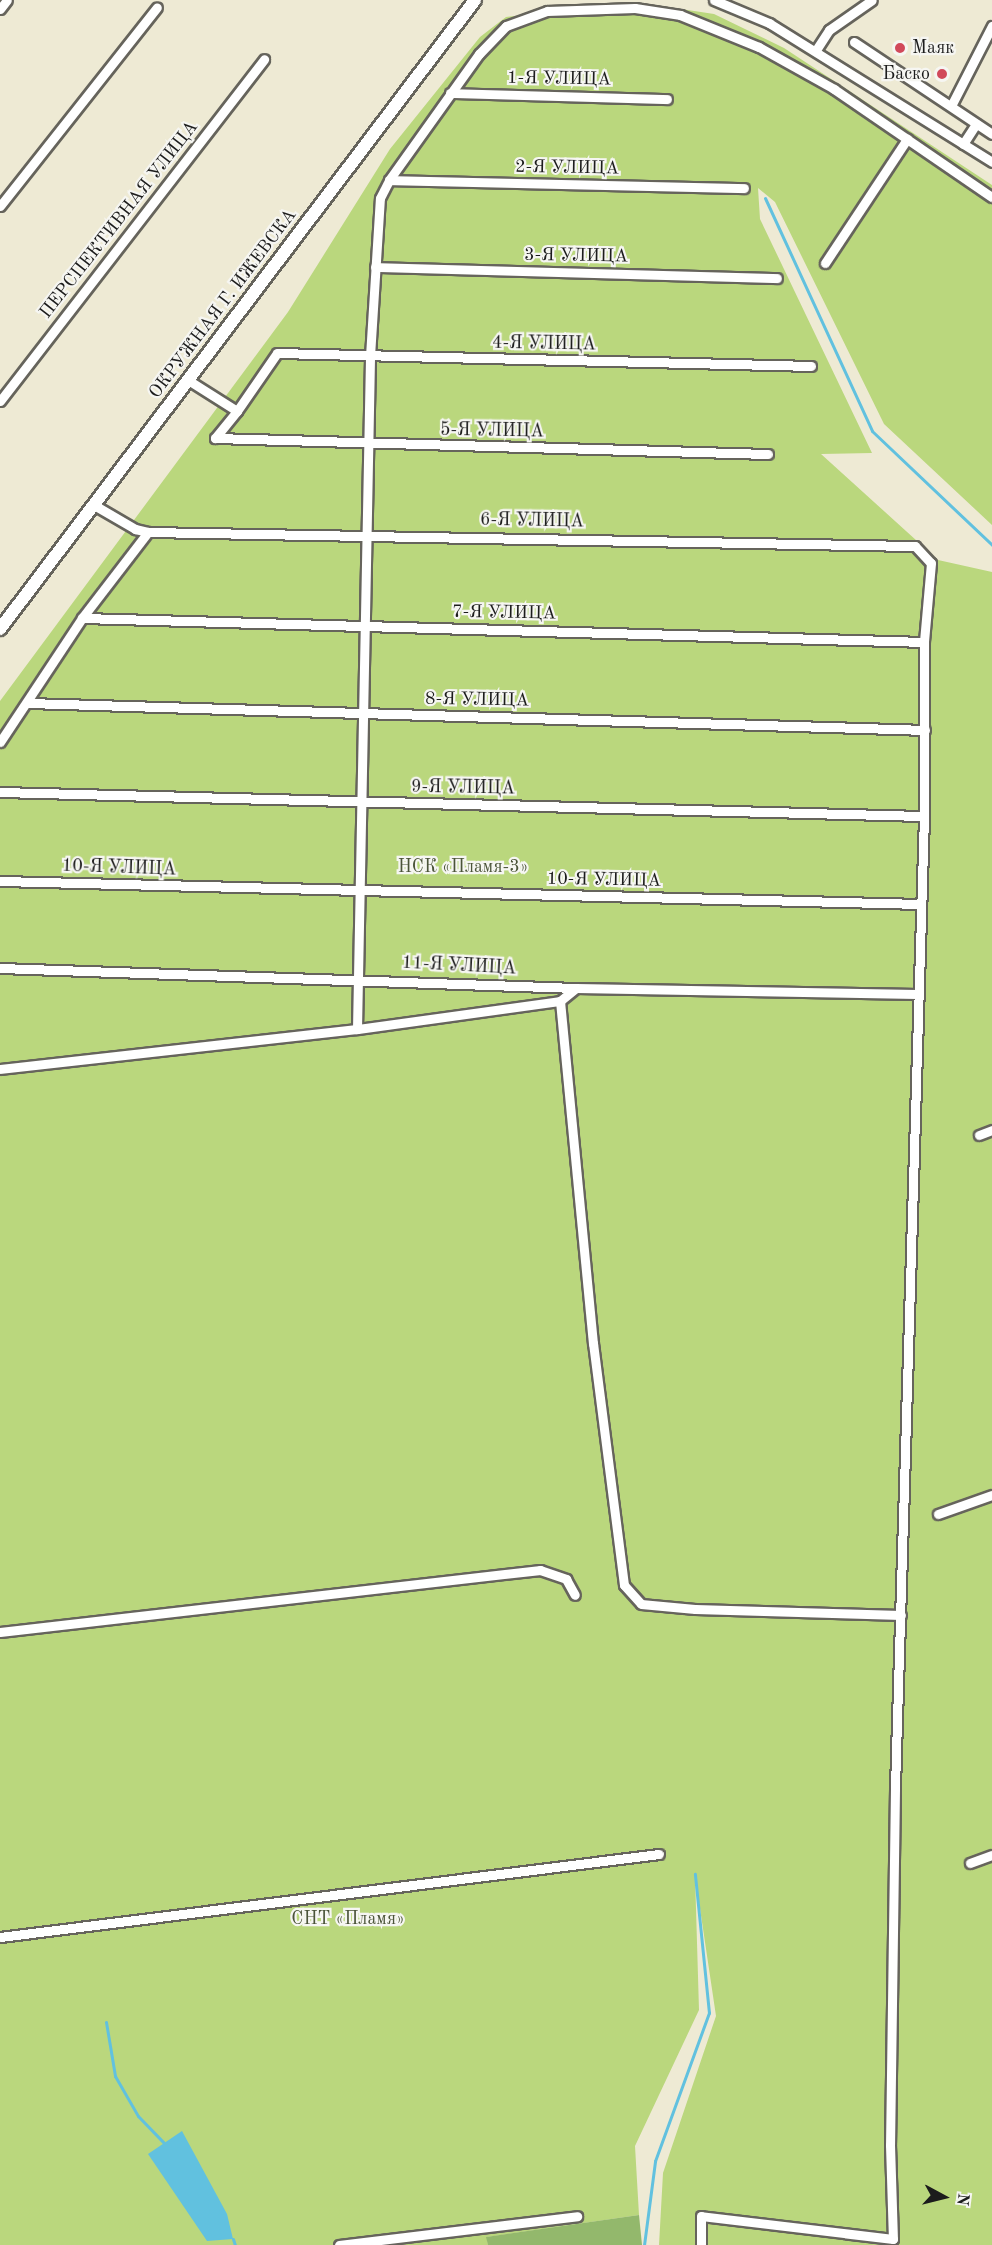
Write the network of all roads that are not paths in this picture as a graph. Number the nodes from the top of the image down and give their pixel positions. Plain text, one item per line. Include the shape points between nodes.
1 (7, 0) edge
2 (481, 0) edge
3 (714, 0) edge
4 (868, 1) edge
5 (469, 3) edge
6 (635, 4) edge
7 (157, 7) dead end
8 (0, 9) edge
9 (992, 26) edge
10 (854, 42) dead end
11 (816, 50) junction
12 (264, 59) dead end
13 (450, 93) junction
14 (667, 99) dead end
15 (951, 106) junction
16 (976, 124) junction
17 (992, 134) edge
18 (907, 139) junction
19 (963, 144) junction
20 (992, 162) edge
21 (389, 180) junction
22 (744, 188) dead end
23 (992, 197) edge
24 (0, 206) edge
25 (825, 263) dead end
26 (375, 267) junction
27 (777, 278) dead end
28 (370, 357) junction
29 (811, 366) dead end
30 (188, 380) junction
31 (0, 401) edge
32 (237, 411) junction
33 (369, 445) junction
34 (768, 454) dead end
35 (94, 505) junction
36 (148, 532) junction
37 (369, 534) junction
38 (82, 618) junction
39 (366, 626) junction
40 (0, 629) edge
41 (924, 642) junction
42 (28, 703) junction
43 (363, 714) junction
44 (925, 730) junction
45 (0, 742) edge
46 (0, 792) edge
47 (362, 802) junction
48 (924, 816) junction
49 (0, 881) edge
50 (359, 891) junction
51 (920, 904) junction
52 (0, 968) edge
53 (358, 978) junction
54 (576, 988) junction
55 (917, 994) junction
56 (560, 1001) junction
57 (357, 1029) junction
58 (0, 1069) edge
59 (992, 1130) edge
60 (979, 1135) dead end
61 (992, 1495) edge
62 (938, 1514) dead end
63 (575, 1596) dead end
64 (901, 1615) junction
65 (0, 1632) edge
66 (659, 1854) dead end
67 (992, 1855) edge
68 (970, 1863) dead end
69 (0, 1937) edge
70 (577, 2216) dead end
71 (339, 2245) edge
72 (701, 2245) edge

1 - 8 street
2 - 5 main road, ОКРУЖНАЯ Г. ИЖЕВСКА
3 - 11 street via 749,12
4 - 11 street via 829,30
5 - 30 main road, ОКРУЖНАЯ Г. ИЖЕВСКА
6 - 13 street via 547,11 506,27 492,38
6 - 18 street via 680,15 759,46 834,89
7 - 24 street
9 - 15 street
10 - 15 street
11 - 19 street
12 - 31 street, ПЕРСПЕКТИВНАЯ УЛИЦА
13 - 14 street, 1-Я УЛИЦА
13 - 21 street
15 - 16 street
16 - 17 street
16 - 19 street
18 - 23 street
18 - 25 street
19 - 20 street
21 - 22 street, 2-Я УЛИЦА
21 - 26 street via 380,198
26 - 27 street, 3-Я УЛИЦА
26 - 28 street
28 - 29 street, 4-Я УЛИЦА
28 - 32 street, 4-Я УЛИЦА via 277,353
28 - 33 street
30 - 32 street
30 - 35 main road, ОКРУЖНАЯ Г. ИЖЕВСКА
32 - 33 street, 5-Я УЛИЦА via 215,438
33 - 34 street, 5-Я УЛИЦА
33 - 37 street
35 - 36 street via 135,530
35 - 40 main road, ОКРУЖНАЯ Г. ИЖЕВСКА
36 - 37 street, 6-Я УЛИЦА
36 - 38 street
37 - 39 street
37 - 41 street, 6-Я УЛИЦА via 915,546 931,563
38 - 39 street, 7-Я УЛИЦА
38 - 42 street
39 - 41 street, 7-Я УЛИЦА
39 - 43 street
41 - 44 street
42 - 43 street, 8-Я УЛИЦА
42 - 45 street
43 - 44 street, 8-Я УЛИЦА
43 - 47 street
44 - 48 street
46 - 47 street, 9-Я УЛИЦА
47 - 48 street, 9-Я УЛИЦА
47 - 50 street
48 - 51 street
49 - 50 street, 10-Я УЛИЦА
50 - 51 street, 10-Я УЛИЦА
50 - 53 street
51 - 55 street
52 - 53 street, 11-Я УЛИЦА
53 - 54 street, 11-Я УЛИЦА
53 - 57 street
54 - 55 street, 11-Я УЛИЦА
54 - 56 street
55 - 64 street
56 - 57 street
56 - 64 street via 593,1343 624,1585 641,1604 695,1610
57 - 58 street
59 - 60 street
61 - 62 street
63 - 65 street via 566,1579 540,1570
64 - 72 street via 890,2145 893,2239 701,2216
66 - 69 street
67 - 68 street
70 - 71 street

